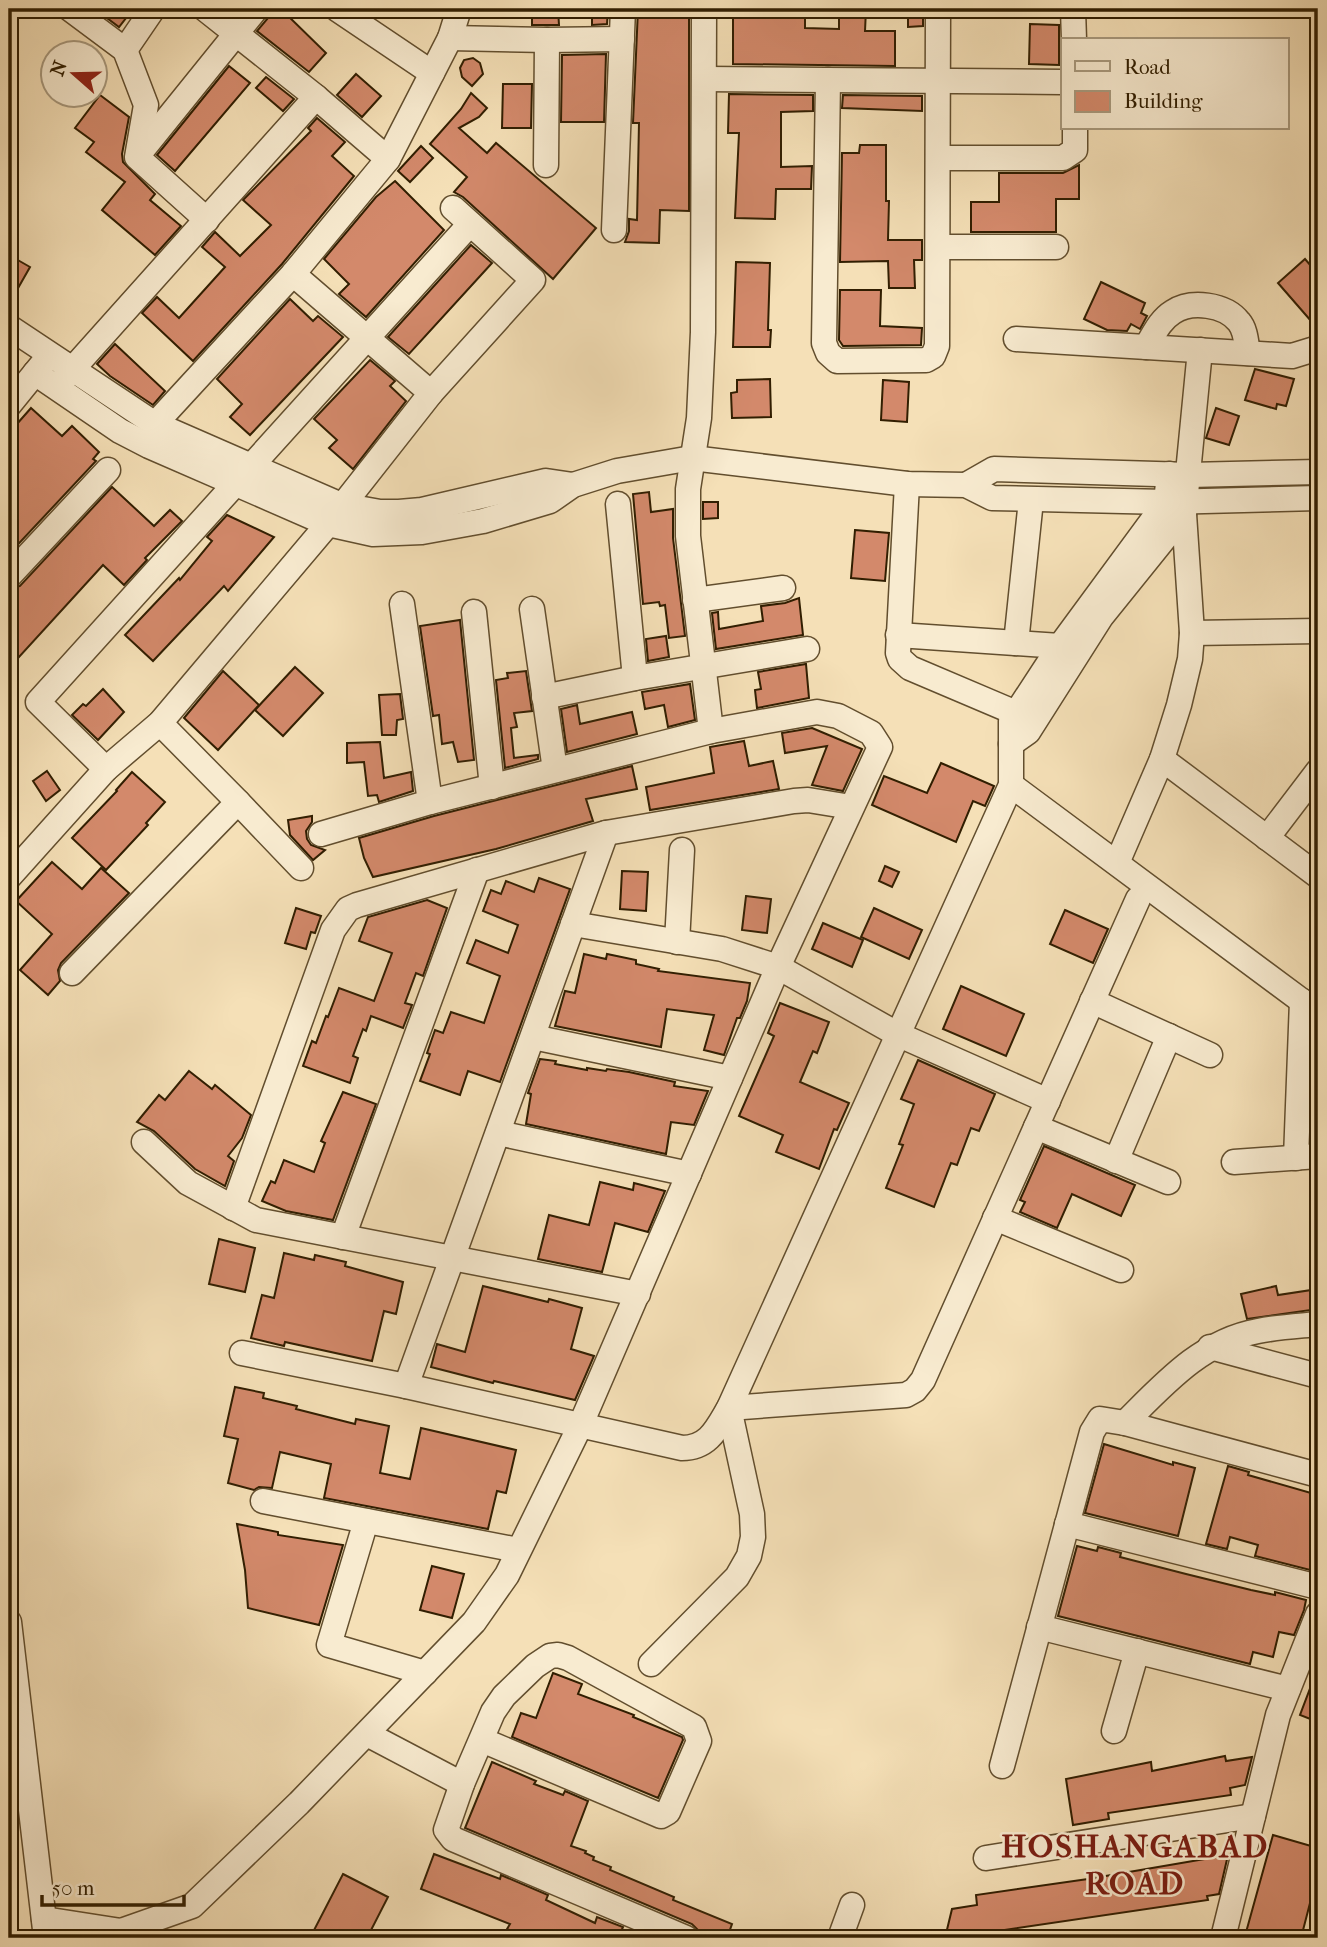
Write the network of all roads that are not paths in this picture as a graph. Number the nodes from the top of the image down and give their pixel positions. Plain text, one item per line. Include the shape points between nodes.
1 (70, 9) edge
2 (153, 9) edge
3 (205, 9) edge
4 (256, 9) edge
5 (337, 9) edge
6 (459, 9) edge
7 (623, 9) edge
8 (704, 9) edge
9 (938, 9) edge
10 (1073, 9) edge
11 (236, 34) junction
12 (450, 38) junction
13 (1073, 38) edge
14 (622, 39) junction
15 (547, 40) junction
16 (125, 50) junction
17 (432, 73) junction
18 (705, 79) junction
19 (828, 80) junction
20 (937, 80) junction
21 (1061, 82) edge
22 (316, 97) junction
23 (1075, 130) edge
24 (137, 157) junction
25 (939, 158) junction
26 (388, 159) junction
27 (546, 165) dead end
28 (207, 220) junction
29 (614, 230) dead end
30 (938, 247) junction
31 (1056, 247) dead end
32 (293, 274) junction
33 (9, 327) edge
34 (367, 338) junction
35 (1016, 339) dead end
36 (1146, 347) junction
37 (1318, 348) edge
38 (1200, 350) junction
39 (1248, 353) junction
40 (42, 364) junction
41 (64, 378) junction
42 (431, 393) junction
43 (9, 405) edge
44 (155, 424) junction
45 (692, 458) junction
46 (108, 470) dead end
47 (1318, 472) edge
48 (1179, 474) junction
49 (244, 476) junction
50 (907, 484) junction
51 (966, 485) junction
52 (1318, 498) edge
53 (1031, 500) junction
54 (618, 504) dead end
55 (1179, 506) junction
56 (334, 514) junction
57 (9, 576) edge
58 (783, 588) dead end
59 (695, 600) junction
60 (402, 604) dead end
61 (532, 609) dead end
62 (474, 612) dead end
63 (1318, 631) edge
64 (1192, 633) junction
65 (898, 635) junction
66 (1016, 643) junction
67 (1060, 646) junction
68 (807, 649) dead end
69 (704, 666) junction
70 (635, 678) junction
71 (544, 697) junction
72 (1016, 713) junction
73 (159, 723) junction
74 (712, 731) junction
75 (1011, 744) junction
76 (1162, 759) junction
77 (106, 769) junction
78 (555, 770) junction
79 (1318, 771) edge
80 (1011, 785) junction
81 (492, 787) junction
82 (238, 802) junction
83 (430, 802) junction
84 (851, 807) junction
85 (606, 833) junction
86 (321, 834) dead end
87 (1267, 838) junction
88 (682, 850) dead end
89 (1117, 863) junction
90 (301, 868) dead end
91 (477, 870) junction
92 (1318, 876) edge
93 (9, 877) edge
94 (1138, 900) dead end
95 (573, 924) junction
96 (677, 942) junction
97 (778, 967) junction
98 (72, 972) dead end
99 (1093, 1001) junction
100 (1312, 1003) edge
101 (897, 1034) junction
102 (1169, 1036) junction
103 (533, 1037) junction
104 (1210, 1055) dead end
105 (730, 1078) junction
106 (1048, 1101) junction
107 (1036, 1127) junction
108 (498, 1132) junction
109 (144, 1142) dead end
110 (1307, 1157) edge
111 (1116, 1161) junction
112 (1234, 1162) dead end
113 (689, 1174) junction
114 (1168, 1182) dead end
115 (233, 1208) junction
116 (995, 1218) junction
117 (343, 1237) junction
118 (452, 1259) junction
119 (1121, 1270) dead end
120 (638, 1294) junction
121 (1318, 1324) edge
122 (1210, 1347) junction
123 (242, 1353) dead end
124 (1318, 1376) edge
125 (406, 1385) junction
126 (729, 1408) junction
127 (1125, 1423) junction
128 (581, 1424) junction
129 (1318, 1475) edge
130 (262, 1501) dead end
131 (366, 1521) junction
132 (1067, 1524) junction
133 (518, 1550) junction
134 (1318, 1587) edge
135 (1318, 1614) edge
136 (9, 1622) edge
137 (1039, 1627) junction
138 (1137, 1651) junction
139 (651, 1664) dead end
140 (425, 1672) junction
141 (1288, 1689) junction
142 (1114, 1731) dead end
143 (367, 1734) junction
144 (482, 1740) junction
145 (1002, 1766) dead end
146 (462, 1784) junction
147 (1253, 1816) junction
148 (986, 1858) dead end
149 (852, 1905) dead end
150 (45, 1929) edge
151 (686, 1938) edge
152 (840, 1938) edge
153 (1223, 1938) edge

1 - 16 street
2 - 16 street
3 - 11 street
4 - 11 street
5 - 17 street
6 - 12 street
7 - 14 street
8 - 18 street
9 - 20 street
10 - 13 street
11 - 22 street
11 - 24 street
12 - 15 street
12 - 17 street
14 - 15 street
14 - 29 street
15 - 27 street
16 - 24 street via 146,105
17 - 26 street
18 - 19 street
18 - 45 street via 704,332
19 - 20 street
19 - 30 street via 824,343 828,354 837,361 926,360 933,356 937,346
20 - 21 street
20 - 25 street
22 - 26 street
22 - 28 street
23 - 25 street via 1076,150 1063,158
24 - 28 street
25 - 30 street
26 - 32 street
28 - 41 street
30 - 31 street
32 - 34 street
32 - 44 street
33 - 40 street
34 - 42 street
34 - 42 street via 453,243 462,216 533,280
34 - 49 street
35 - 36 street
36 - 38 street
36 - 39 street via 1165,318 1182,307 1197,305 1220,309 1239,321
37 - 39 street via 1292,356
38 - 39 street
38 - 48 street
40 - 41 street
40 - 43 street
41 - 44 street
41 - 49 street via 139,441
42 - 56 street
44 - 49 street
45 - 50 street
45 - 56 street via 635,466 573,485 546,481 422,510
45 - 59 street via 688,536
46 - 57 street
47 - 48 street
48 - 51 street via 993,469
48 - 55 street
49 - 56 street
49 - 77 street via 38,702
50 - 51 street
50 - 65 street
51 - 53 street via 992,498
52 - 55 street
53 - 55 street
53 - 66 street
54 - 70 street
55 - 64 street
55 - 67 street
55 - 75 street via 1028,732
56 - 73 street
58 - 59 street
59 - 69 street
60 - 83 street
61 - 71 street
62 - 81 street
63 - 64 street
64 - 76 street via 1186,679
65 - 66 street
65 - 72 street via 900,659 911,668
66 - 67 street
67 - 72 street
68 - 69 street
69 - 70 street
69 - 74 street
70 - 71 street
71 - 78 street
72 - 75 street via 1011,721
73 - 77 street
73 - 82 street
74 - 78 street
74 - 84 street via 817,712 838,716 872,733 880,747
75 - 80 street
76 - 87 street
76 - 89 street
77 - 93 street
78 - 81 street
79 - 87 street
80 - 89 street
80 - 101 street
81 - 83 street
82 - 90 street
82 - 98 street
83 - 86 street
84 - 85 street via 794,801
84 - 97 street
85 - 91 street
85 - 95 street
87 - 92 street
88 - 96 street
89 - 100 street
91 - 115 street via 357,905 339,920
91 - 117 street
94 - 99 street
95 - 96 street
95 - 103 street
96 - 97 street via 722,949
97 - 101 street
97 - 105 street
99 - 102 street
99 - 106 street
100 - 110 street
101 - 106 street
101 - 126 street
102 - 104 street
102 - 111 street
103 - 105 street
103 - 108 street
105 - 113 street
106 - 107 street
107 - 111 street
107 - 116 street
108 - 113 street
108 - 118 street
109 - 115 street via 188,1183
110 - 112 street
111 - 114 street
113 - 120 street
115 - 117 street via 256,1220
116 - 119 street
116 - 126 street via 915,1390 906,1395
117 - 118 street
118 - 120 street
118 - 125 street
120 - 128 street
121 - 122 street via 1256,1331
122 - 124 street
122 - 127 street via 1170,1377
123 - 125 street
125 - 128 street
126 - 128 street via 714,1434 691,1448
126 - 139 street via 752,1514 749,1556 737,1577
127 - 129 street
127 - 132 street via 1109,1419 1096,1423
128 - 133 street
130 - 131 street
131 - 133 street
131 - 140 street via 329,1644
132 - 134 street
132 - 137 street
133 - 140 street via 507,1575 474,1622
135 - 141 street
136 - 150 street
137 - 138 street
137 - 145 street
138 - 141 street
138 - 142 street
140 - 143 street
141 - 147 street
143 - 146 street
143 - 150 street via 192,1906 121,1931
144 - 144 street via 504,1696 535,1666 558,1655 694,1727 699,1736 668,1812 661,1816
144 - 146 street
146 - 151 street via 447,1823 453,1839
147 - 148 street
147 - 153 street
149 - 152 street

